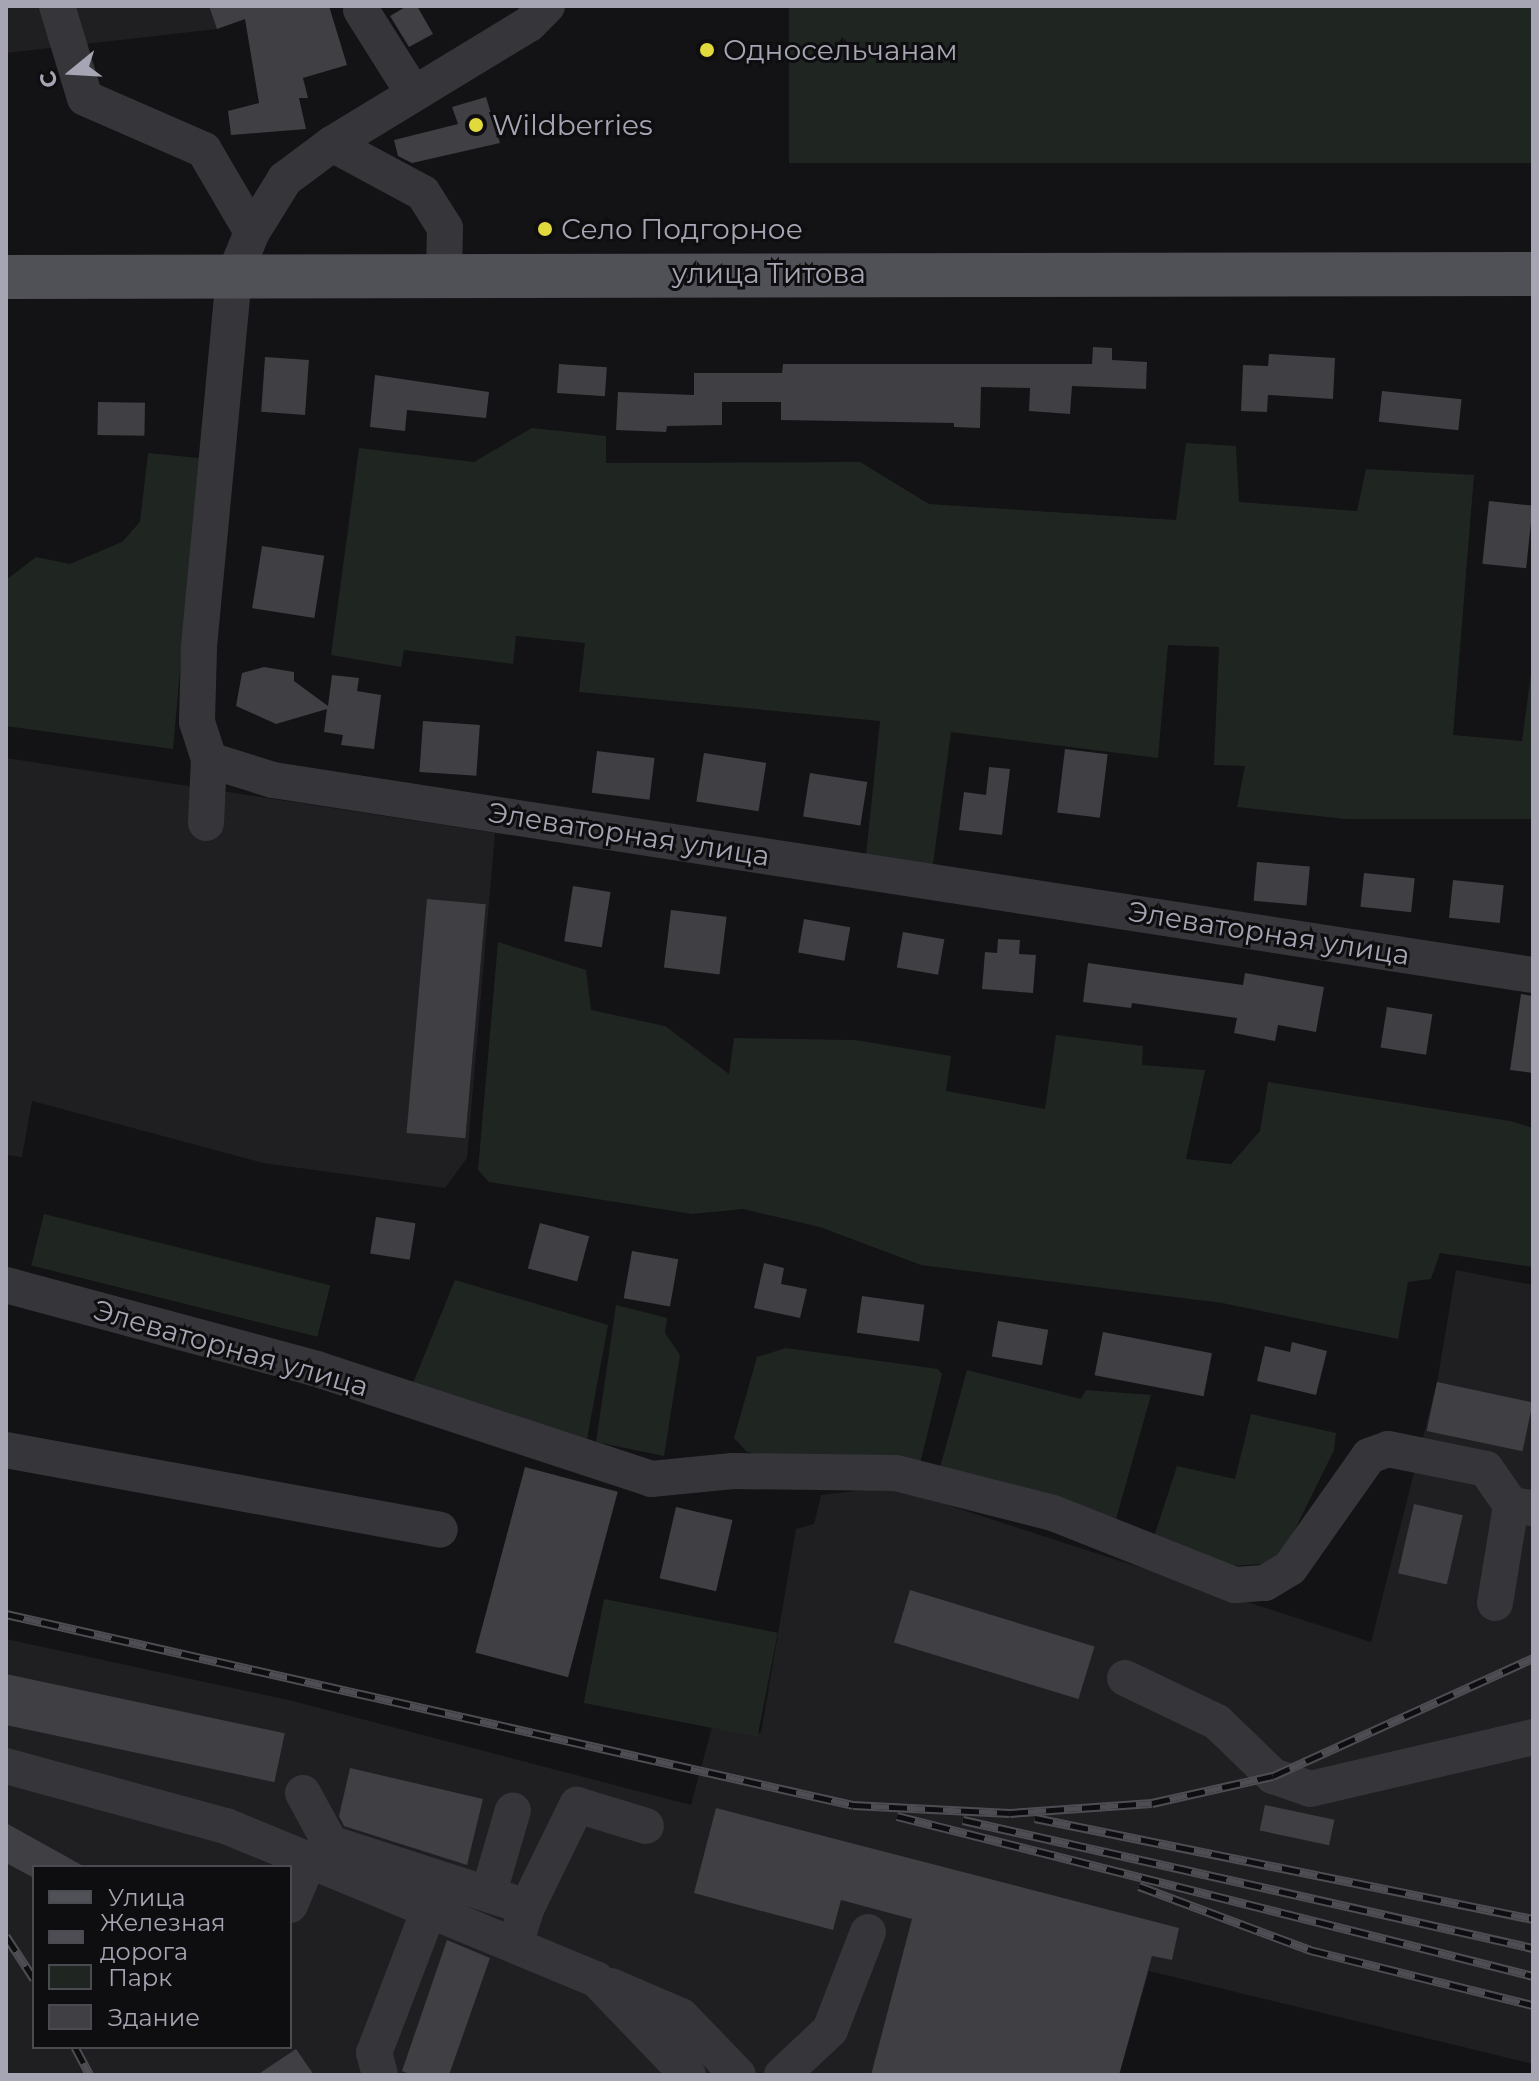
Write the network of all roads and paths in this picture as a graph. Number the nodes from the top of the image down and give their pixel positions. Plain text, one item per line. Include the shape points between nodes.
1 (57, 6) edge
2 (547, 6) edge
3 (361, 10) dead end
4 (414, 94) junction
5 (332, 144) junction
6 (252, 232) junction
7 (444, 274) junction
8 (1533, 274) edge
9 (234, 276) junction
10 (6, 277) edge
11 (209, 760) junction
12 (206, 823) dead end
13 (1533, 975) edge
14 (6, 1285) edge
15 (6, 1450) edge
16 (1522, 1507) edge
17 (440, 1530) dead end
18 (1495, 1603) dead end
19 (1125, 1678) dead end
20 (1533, 1737) edge
21 (6, 1766) edge
22 (303, 1793) dead end
23 (513, 1810) dead end
24 (646, 1826) dead end
25 (309, 1860) junction
26 (489, 1892) junction
27 (292, 1900) edge
28 (527, 1907) junction
29 (429, 1910) junction
30 (868, 1932) dead end
31 (515, 1945) junction
32 (596, 1979) junction
33 (380, 2075) edge
34 (688, 2075) edge
35 (738, 2075) edge
36 (782, 2075) edge

1 - 6 street via 85,98 204,150
2 - 4 street via 529,24
3 - 4 street
4 - 5 street
5 - 6 street via 285,179
5 - 7 street via 423,193 445,228
6 - 9 street
7 - 8 main road, улица Титова
7 - 9 main road, улица Титова
9 - 10 main road, улица Титова
9 - 11 street via 199,649 197,722
11 - 12 street
11 - 13 street, Элеваторная улица via 273,780
14 - 16 street, Элеваторная улица via 317,1369 651,1479 733,1471 896,1473 1053,1513 1235,1585 1265,1583 1290,1568 1369,1456 1388,1449 1486,1469
15 - 17 street
16 - 18 street
19 - 20 street via 1217,1722 1273,1776 1310,1789
21 - 25 street via 226,1826
22 - 26 street via 330,1843
23 - 26 street
24 - 28 street via 577,1805
25 - 27 street
25 - 29 street
26 - 28 street
28 - 31 street
29 - 31 street
29 - 33 street via 374,2053
30 - 36 street via 830,2030
31 - 32 street
32 - 34 street
32 - 35 street via 681,2016

